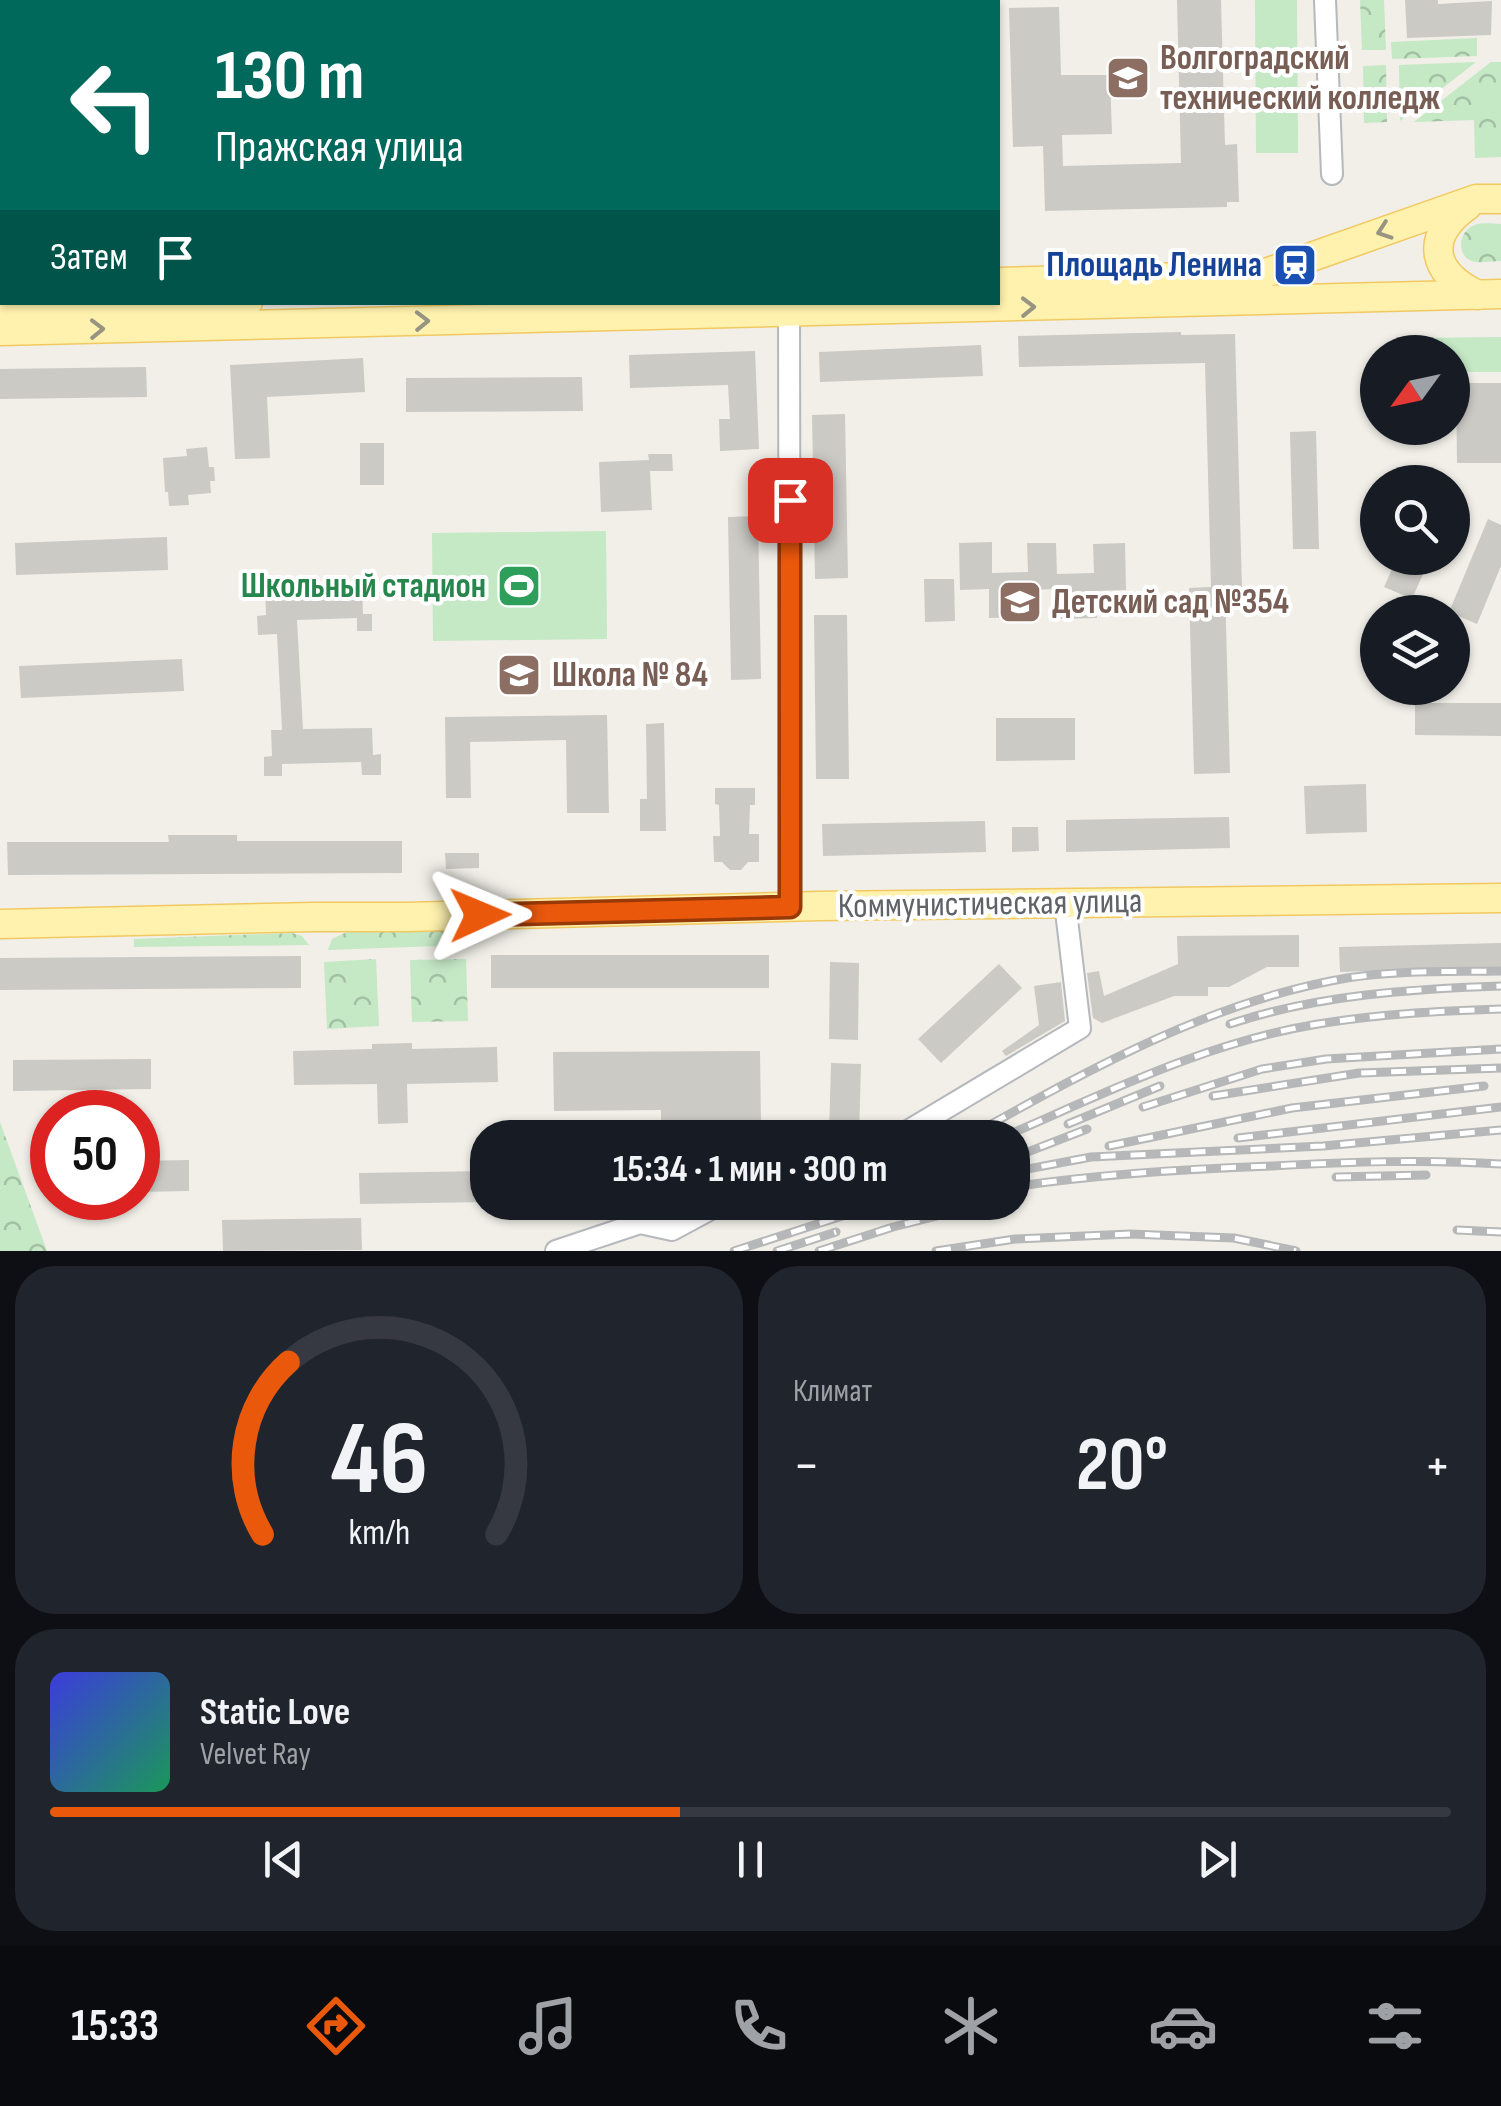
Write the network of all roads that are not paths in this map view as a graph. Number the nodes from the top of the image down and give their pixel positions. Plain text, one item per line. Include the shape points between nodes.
1 (1325, 0) edge
2 (1332, 174) dead end
3 (1489, 199) edge
4 (1000, 282) edge
5 (1260, 288) junction
6 (1490, 294) edge
7 (1000, 299) edge
8 (142, 305) edge
9 (860, 305) edge
10 (790, 308) edge
11 (0, 309) edge
12 (0, 331) edge
13 (1501, 898) edge
14 (1066, 903) junction
15 (790, 907) junction
16 (0, 924) edge
17 (926, 1120) edge
18 (691, 1220) edge
19 (556, 1251) edge

1 - 2 street
3 -> 5 main road
3 - 6 main road via 1444,226 1438,254 1459,286
4 - 5 main road
5 - 6 main road
7 -> 5 main road
8 - 11 main road
10 -> 9 main road
12 -> 10 main road
10 - 15 street
13 - 14 main road, Коммунистическая улица
14 - 15 main road, Коммунистическая улица
14 - 17 street via 1080,1028
15 - 16 main road, Коммунистическая улица
18 - 19 street via 672,1230 640,1223

